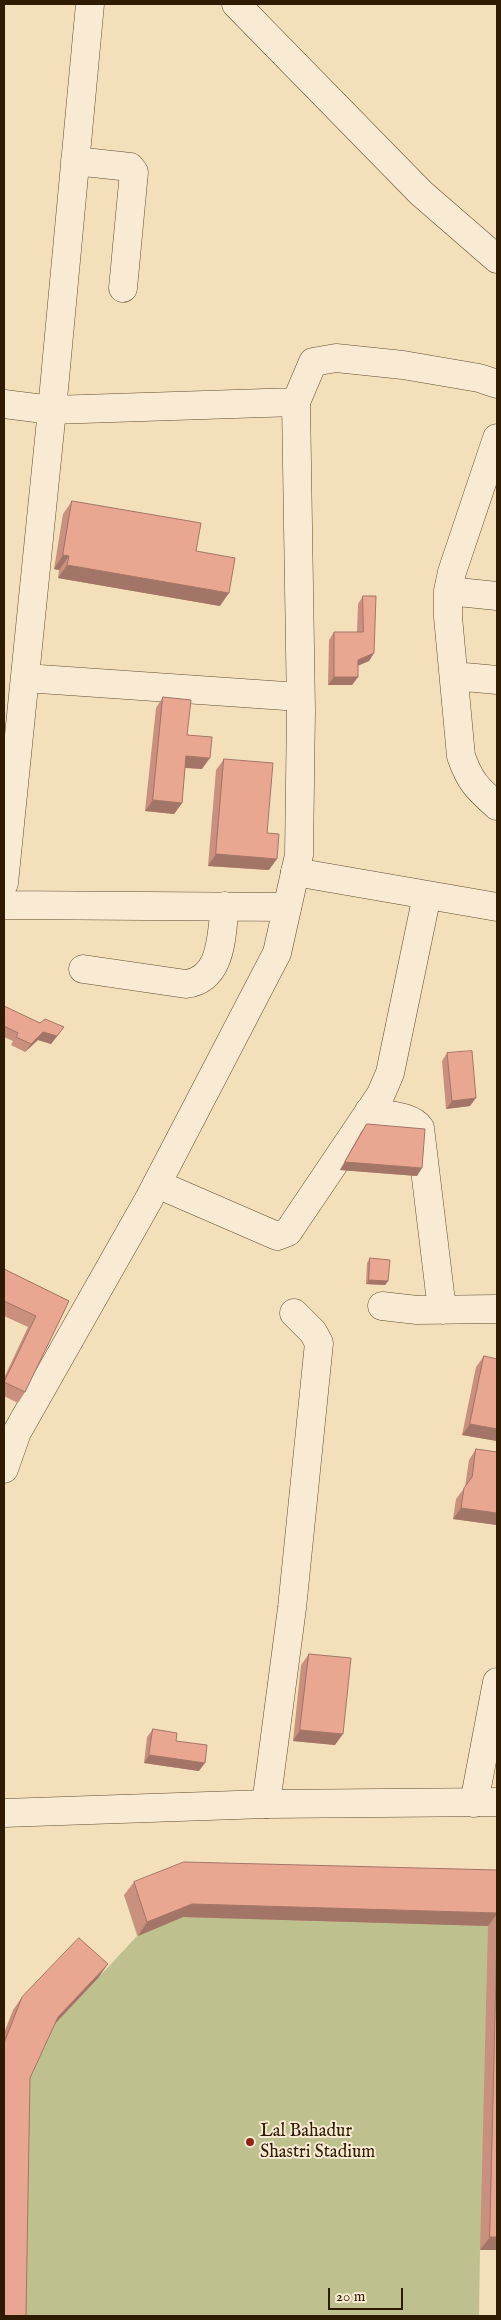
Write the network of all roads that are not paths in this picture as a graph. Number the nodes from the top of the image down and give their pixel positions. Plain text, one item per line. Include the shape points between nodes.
1 (90, 4) edge
2 (236, 4) edge
3 (75, 161) junction
4 (497, 260) edge
5 (123, 288) dead end
6 (497, 384) edge
7 (296, 402) junction
8 (4, 404) edge
9 (52, 410) junction
10 (497, 438) edge
11 (448, 591) junction
12 (497, 596) edge
13 (454, 676) junction
14 (25, 678) junction
15 (497, 680) edge
16 (300, 697) junction
17 (497, 806) edge
18 (295, 872) junction
19 (4, 883) edge
20 (427, 895) junction
21 (4, 905) edge
22 (225, 906) junction
23 (287, 907) junction
24 (497, 907) edge
25 (82, 969) dead end
26 (370, 1111) junction
27 (156, 1184) junction
28 (382, 1306) dead end
29 (497, 1309) edge
30 (442, 1310) junction
31 (294, 1313) dead end
32 (4, 1469) edge
33 (497, 1682) edge
34 (486, 1802) edge
35 (266, 1804) junction
36 (4, 1813) edge

1 - 3 street
2 - 4 street via 421,193
3 - 5 street via 130,167 134,172
3 - 9 street
6 - 7 street via 479,378 336,358 313,362
7 - 9 street
7 - 16 street
8 - 9 street
9 - 14 street
10 - 11 street
11 - 12 street
11 - 13 street
13 - 15 street
13 - 17 street via 461,756 475,787
14 - 16 street
14 - 19 street
16 - 18 street via 299,855
18 - 20 street
18 - 23 street
20 - 24 street
20 - 26 street via 390,1073
21 - 22 street
22 - 23 street
22 - 25 street via 218,956 212,968 198,981 186,984
23 - 27 street via 277,953
26 - 27 street via 283,1235 278,1236
26 - 30 street via 410,1120 420,1128
27 - 32 street via 17,1432
28 - 30 street
29 - 30 street
31 - 35 street via 319,1343 292,1608
33 - 34 street
34 - 35 street
35 - 36 street

